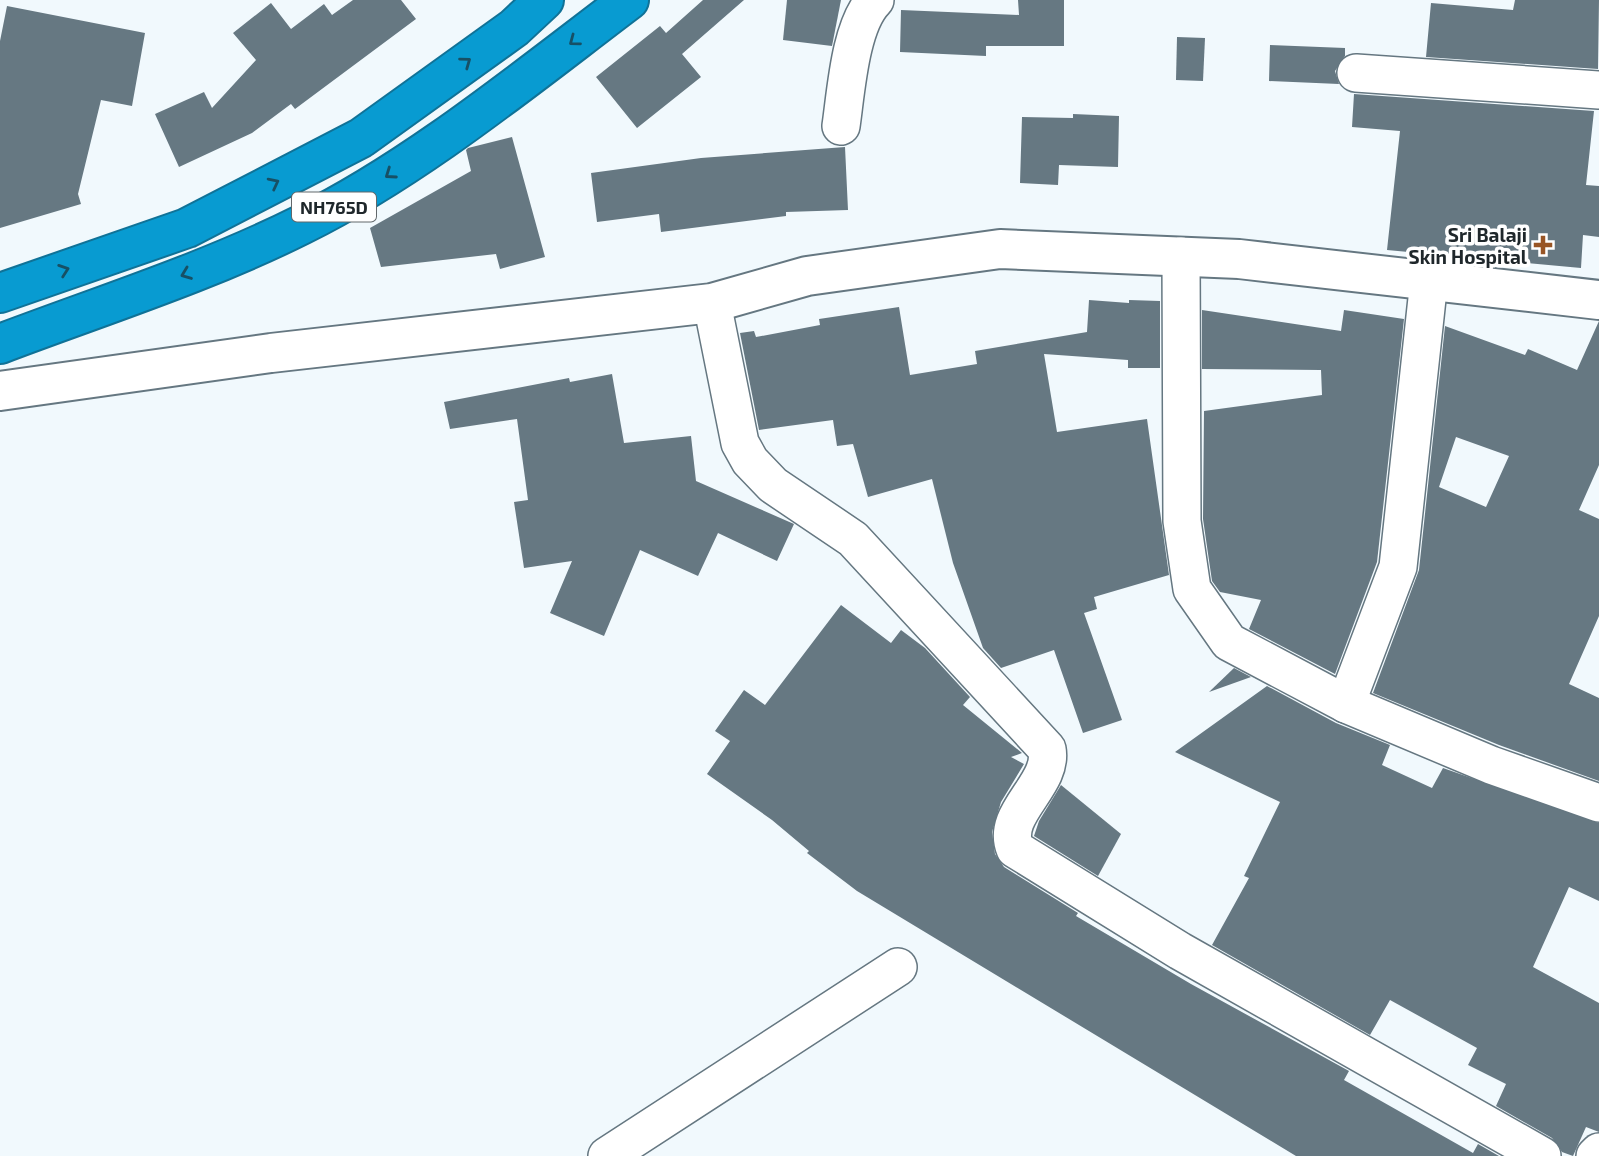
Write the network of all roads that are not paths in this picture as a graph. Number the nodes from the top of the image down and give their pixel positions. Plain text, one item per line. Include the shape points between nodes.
1 (544, 0) edge
2 (629, 0) edge
3 (875, 0) edge
4 (1356, 73) dead end
5 (1599, 90) edge
6 (841, 126) dead end
7 (1181, 256) junction
8 (1429, 280) junction
9 (0, 293) edge
10 (1599, 300) edge
11 (712, 303) junction
12 (0, 344) edge
13 (0, 391) edge
14 (1346, 704) junction
15 (1599, 803) edge
16 (898, 967) dead end
17 (1599, 1152) edge
18 (607, 1156) edge
19 (1542, 1156) edge
20 (1595, 1156) edge

9 -> 1 highway, NH765D via 187,228 361,138 514,28
2 -> 12 highway, NH765D via 381,181 301,226
3 - 6 street via 851,57
4 - 5 street
7 - 8 street
7 - 11 street via 1000,249 807,276
7 - 14 street via 1182,521 1192,589 1229,642
8 - 10 street
8 - 14 street via 1398,567
11 - 13 street via 271,353
11 - 19 street via 740,443 750,460 773,485 853,539 1047,749 1047,765 1011,831 1015,849 1180,951
14 - 15 street via 1491,765
16 - 18 street
17 - 20 street

